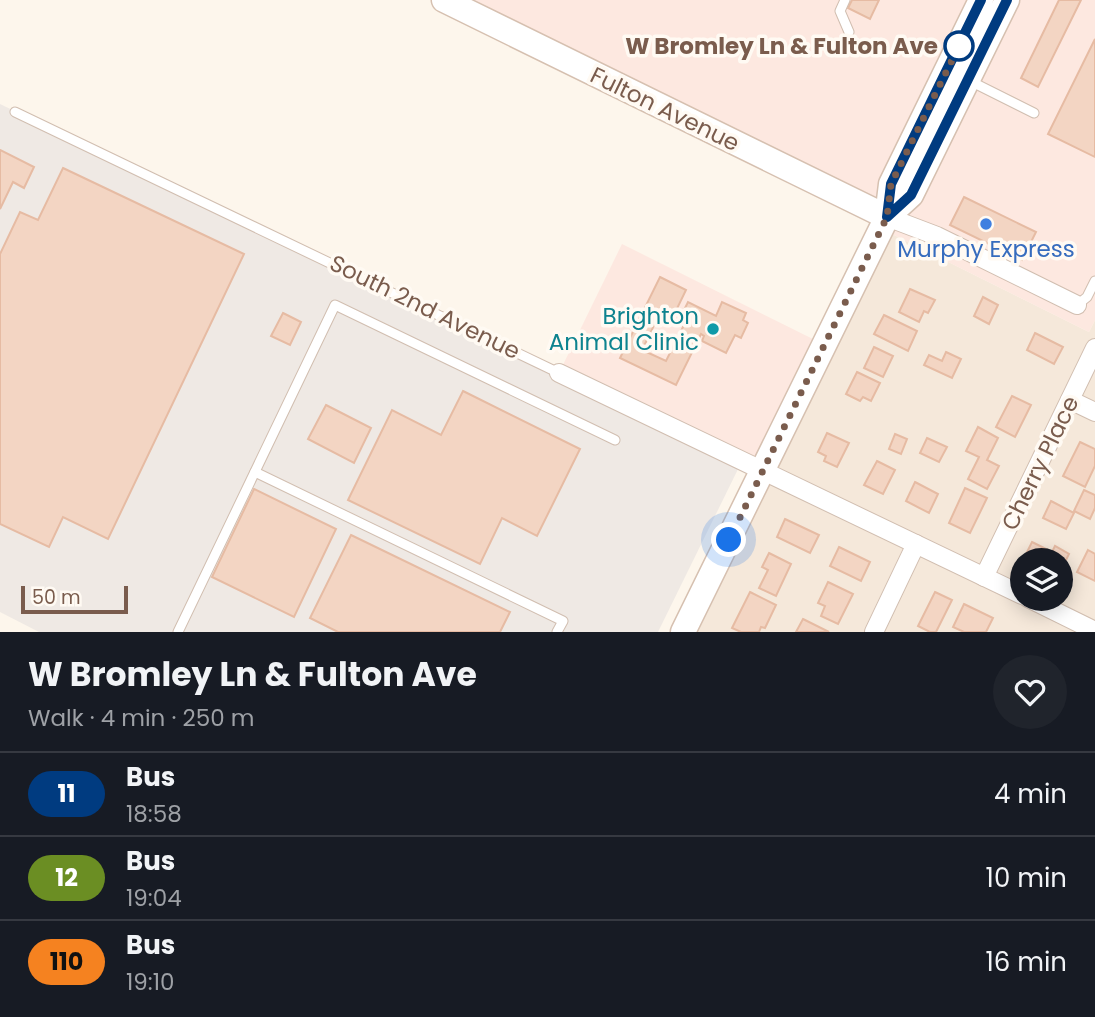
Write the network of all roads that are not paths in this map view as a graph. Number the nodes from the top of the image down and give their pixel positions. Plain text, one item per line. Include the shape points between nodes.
1 (444, 0) edge
2 (845, 0) edge
3 (981, 0) edge
4 (1007, 0) edge
5 (849, 32) dead end
6 (968, 80) junction
7 (15, 112) dead end
8 (1034, 113) dead end
9 (887, 217) junction
10 (1095, 281) edge
11 (1077, 305) joint
12 (1095, 348) edge
13 (559, 373) joint
14 (1070, 401) junction
15 (1095, 412) edge
16 (615, 440) dead end
17 (762, 471) junction
18 (255, 472) junction
19 (916, 544) junction
20 (984, 577) junction
21 (1010, 590) edge
22 (1054, 611) edge
23 (1095, 631) edge
24 (178, 632) edge
25 (557, 632) edge
26 (683, 632) edge
27 (874, 632) edge

1 - 9 main road, Fulton Avenue
2 - 5 lane via 840,11
3 - 9 main road via 891,184
4 - 6 main road
6 - 8 lane
6 - 9 main road via 911,195
7 - 13 lane, South 2nd Avenue
9 - 11 street via 937,236
9 - 17 main road
10 - 11 lane
12 - 14 street, Cherry Place
13 - 17 street, South 2nd Avenue
14 - 15 street
14 - 20 street, Cherry Place
16 - 18 lane via 335,305
17 - 19 street, South 2nd Avenue
17 - 26 main road
18 - 24 lane
18 - 25 lane via 563,621
19 - 20 street, South 2nd Avenue
19 - 27 street
20 - 21 street, South 2nd Avenue
22 - 23 street

